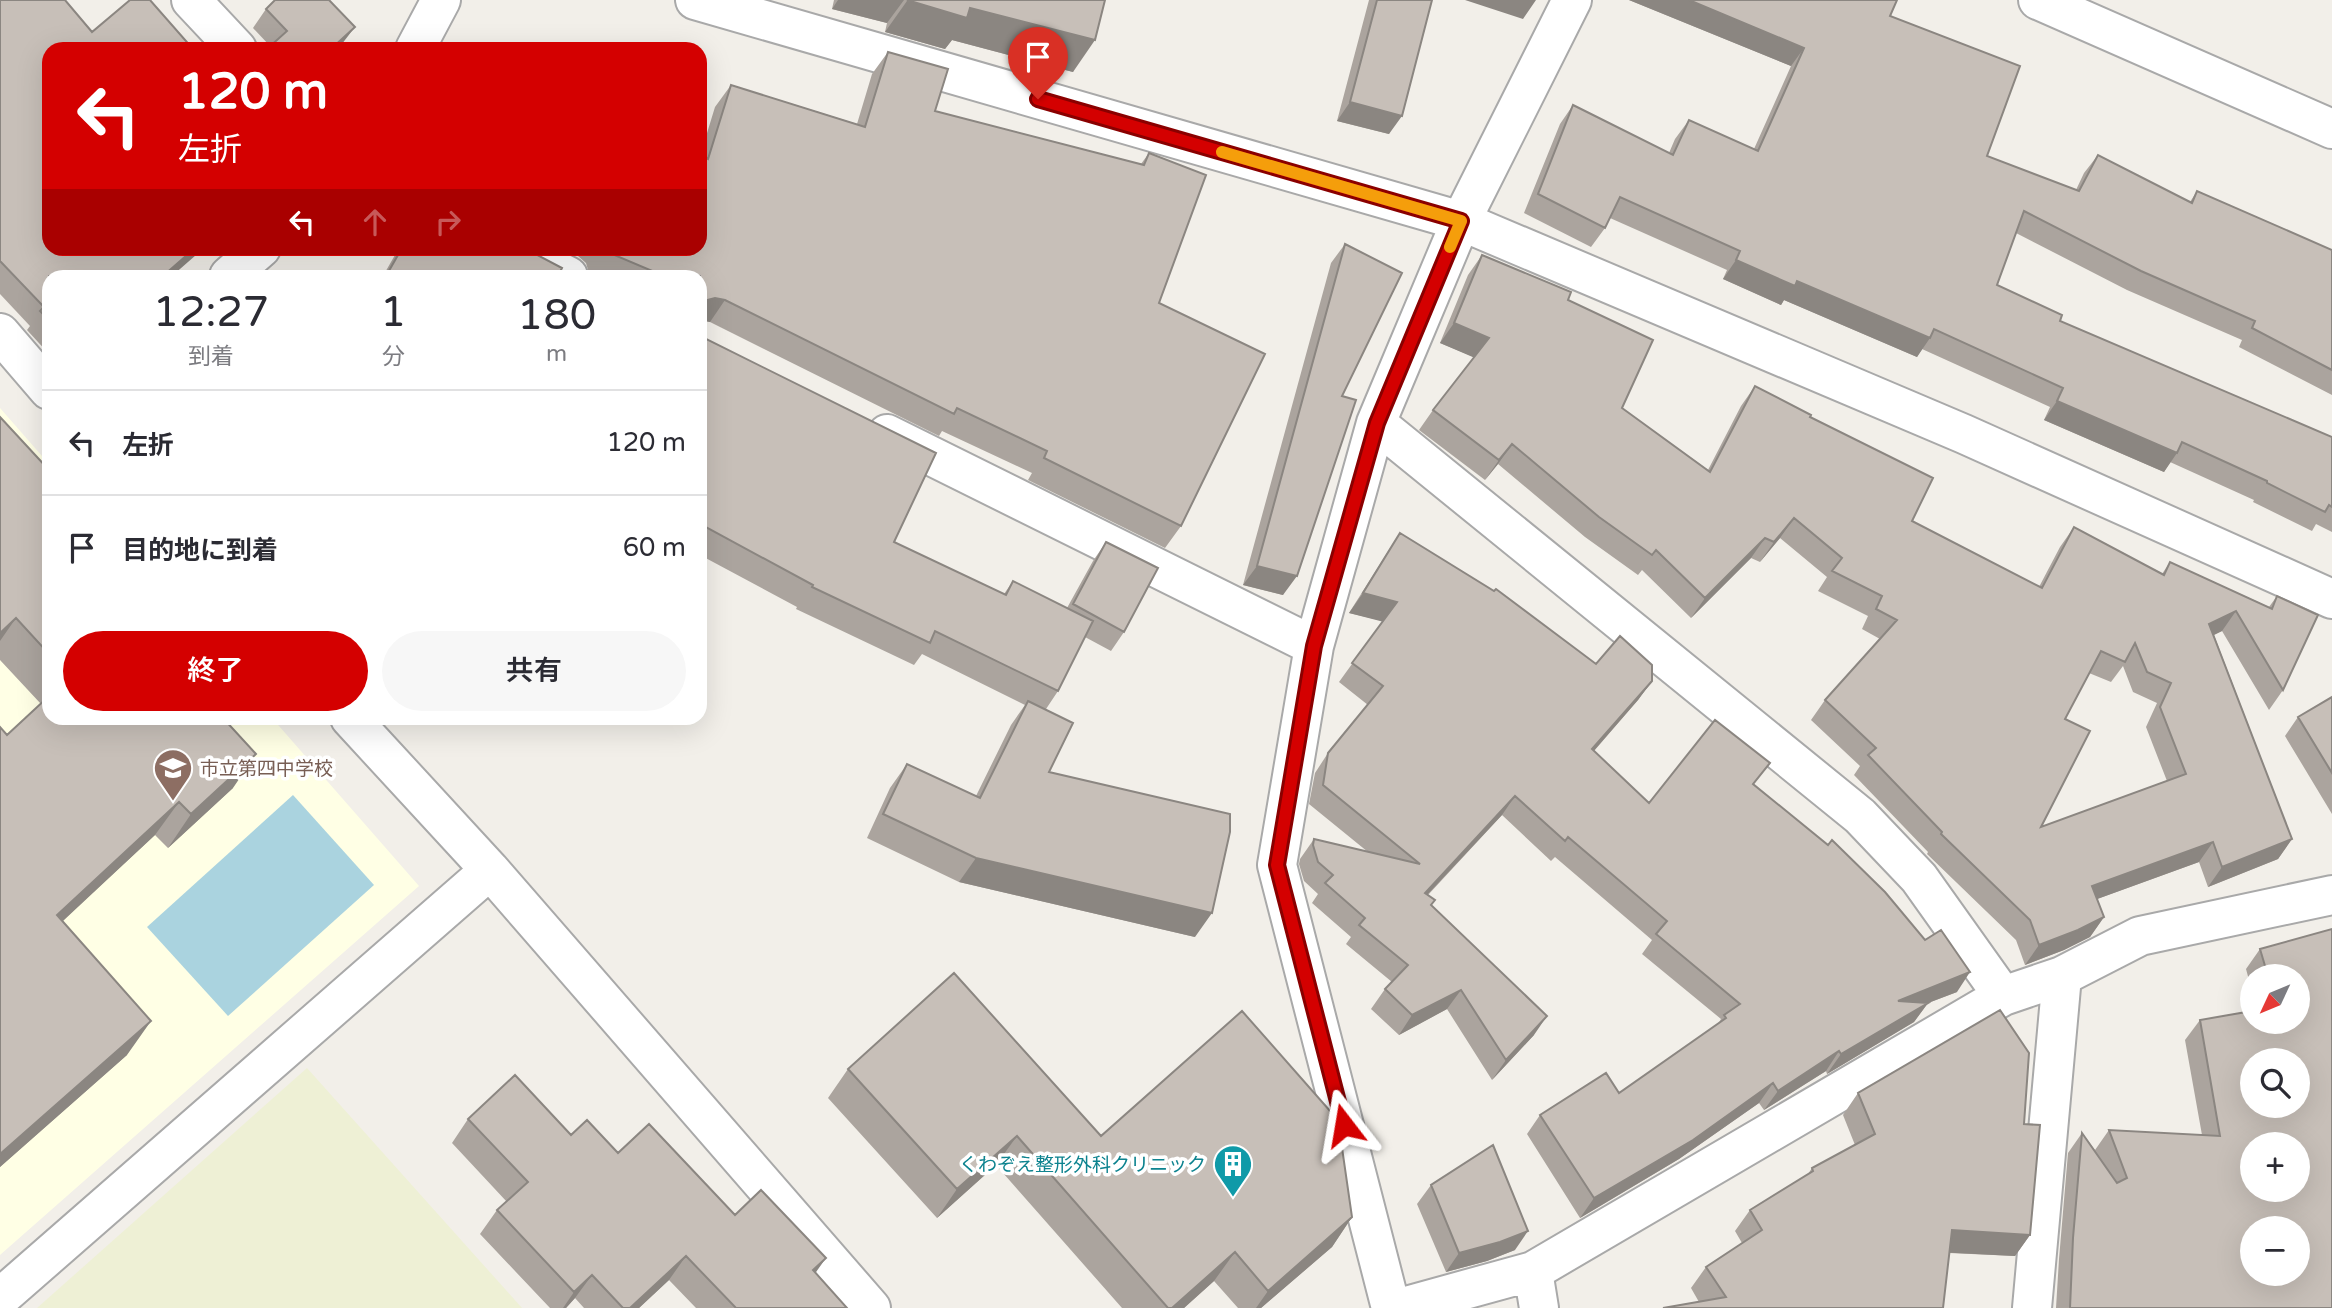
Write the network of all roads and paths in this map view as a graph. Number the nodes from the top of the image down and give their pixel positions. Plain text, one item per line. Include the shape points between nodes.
1 (191, 0) edge
2 (441, 0) edge
3 (695, 0) edge
4 (1573, 0) edge
5 (2038, 0) edge
6 (230, 42) edge
7 (419, 42) edge
8 (2332, 129) edge
9 (1461, 221) junction
10 (252, 256) edge
11 (528, 256) edge
12 (236, 270) edge
13 (556, 270) edge
14 (0, 333) edge
15 (42, 382) edge
16 (850, 416) edge
17 (1377, 423) junction
18 (2332, 599) edge
19 (1314, 646) junction
20 (355, 725) edge
21 (490, 870) junction
22 (2332, 895) edge
23 (2062, 976) junction
24 (2003, 996) junction
25 (1533, 1271) junction
26 (0, 1298) edge
27 (871, 1308) edge
28 (1391, 1308) edge
29 (1399, 1308) edge
30 (1539, 1308) edge
31 (2032, 1308) edge

1 - 6 street
2 - 7 street
3 - 9 street
4 - 9 street
5 - 8 street
9 - 17 street
9 - 18 street via 1964,434
10 - 12 street
11 - 13 street
14 - 15 street
16 - 19 street
17 - 19 street
17 - 24 street via 1860,816 1919,878
19 - 28 street via 1277,865
20 - 21 street
21 - 26 street
21 - 27 street
22 - 23 street via 2140,936
23 - 24 street
23 - 31 street
24 - 25 street
25 - 29 street
25 - 30 street

